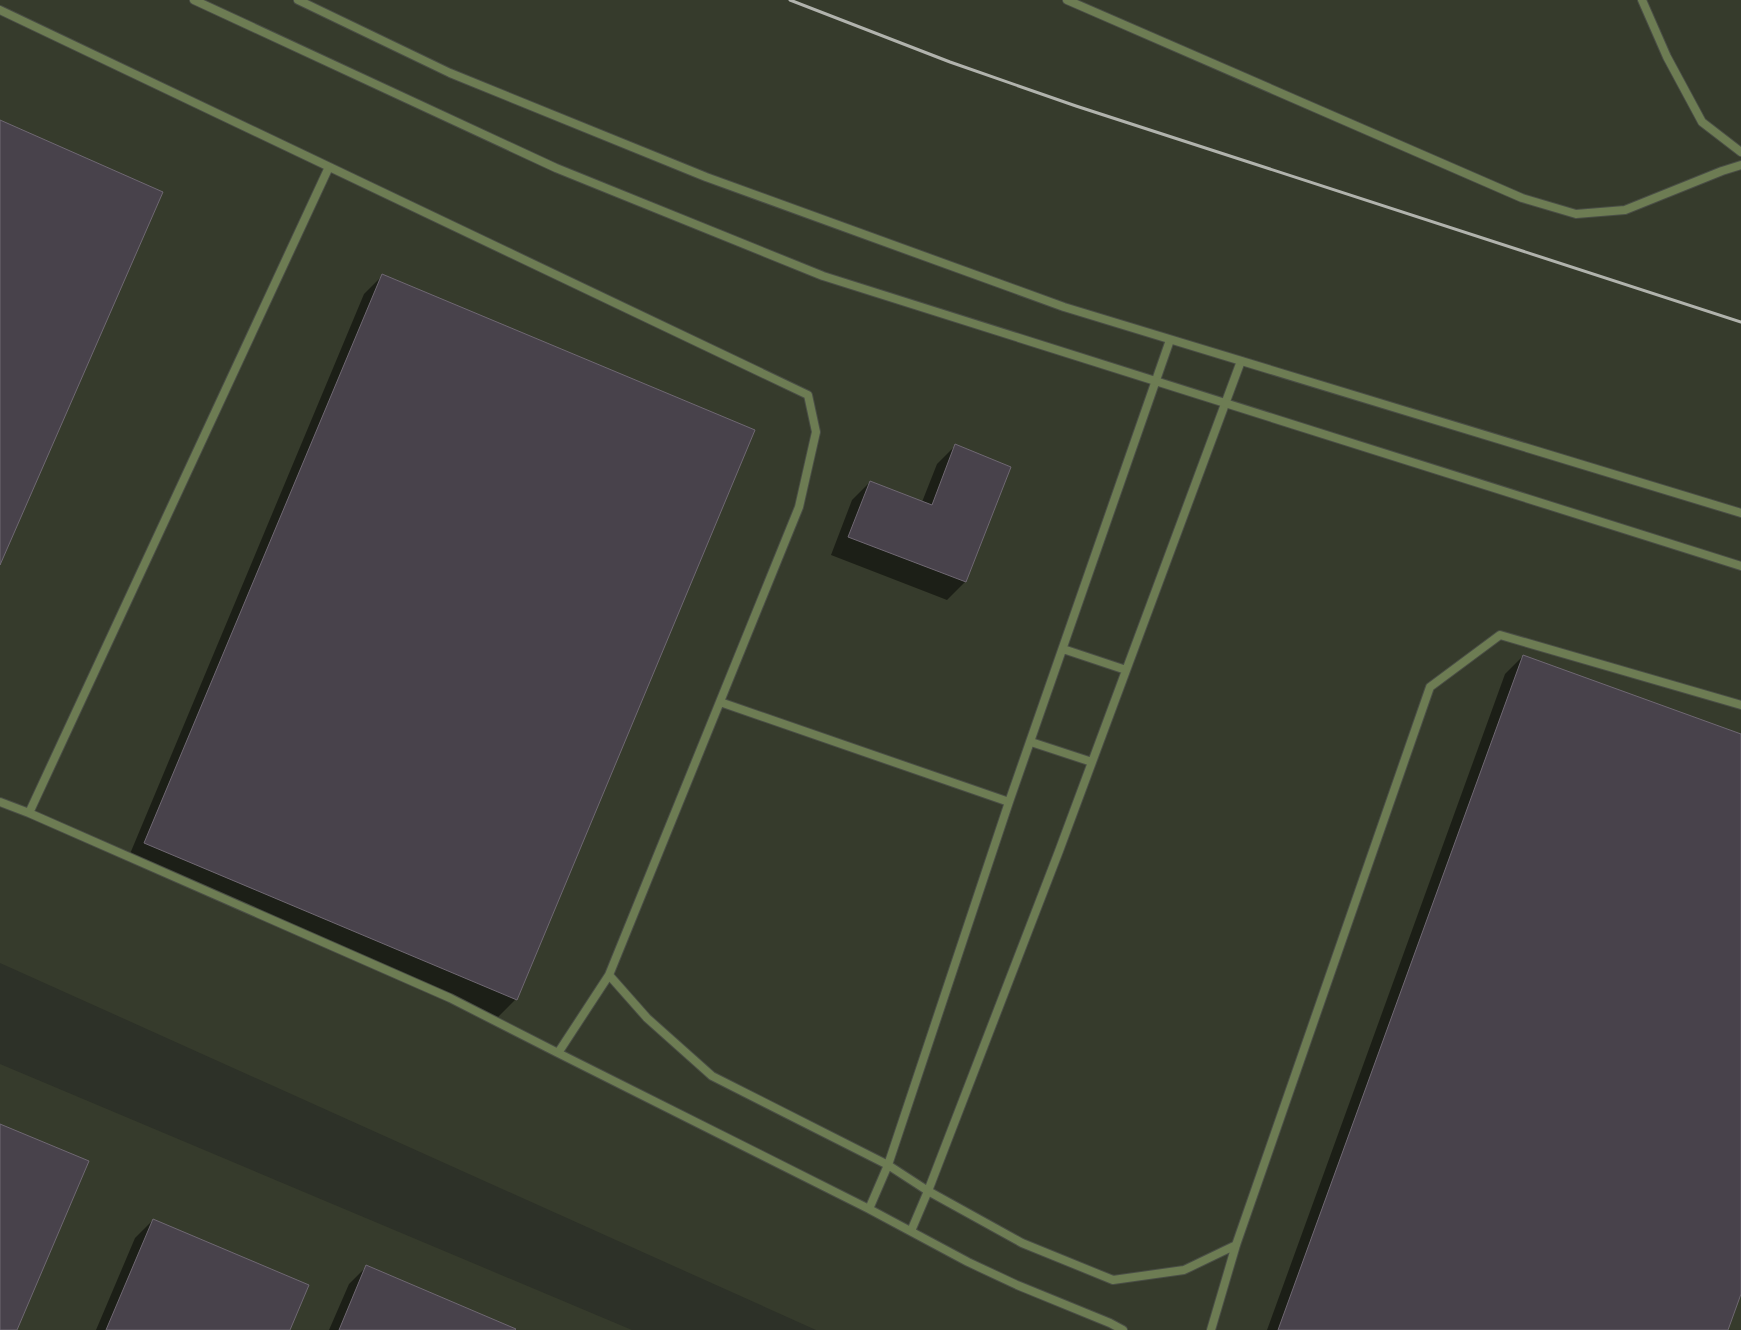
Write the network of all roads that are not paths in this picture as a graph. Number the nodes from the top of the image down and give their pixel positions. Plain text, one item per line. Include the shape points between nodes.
1 (194, 0) edge
2 (298, 0) edge
3 (1067, 0) edge
4 (1642, 0) edge
5 (0, 10) edge
6 (1741, 152) edge
7 (1741, 165) edge
8 (329, 167) junction
9 (1170, 340) junction
10 (1241, 361) junction
11 (1156, 381) junction
12 (1226, 403) junction
13 (1741, 513) edge
14 (1741, 566) edge
15 (1063, 649) junction
16 (1126, 670) junction
17 (720, 702) junction
18 (1741, 705) edge
19 (1031, 742) junction
20 (1092, 762) junction
21 (0, 802) edge
22 (1009, 802) junction
23 (28, 813) junction
24 (609, 975) junction
25 (558, 1053) junction
26 (888, 1165) junction
27 (928, 1191) junction
28 (869, 1209) junction
29 (911, 1231) junction
30 (1236, 1245) junction
31 (1123, 1330) edge
32 (1211, 1330) edge

1 - 11 street via 556,168 823,276
2 - 9 street via 450,73 706,177 1064,307
3 - 7 street via 1522,198 1576,214 1625,210
4 - 6 street via 1667,57 1702,122
5 - 8 street
8 - 17 street via 808,395 816,432 799,507
8 - 23 street
9 - 10 street
9 - 11 street
10 - 12 street
10 - 13 street
11 - 12 street
11 - 15 street
12 - 14 street
12 - 16 street
15 - 16 street
15 - 19 street
16 - 20 street
17 - 22 street
17 - 24 street
18 - 30 street via 1500,635 1430,686
19 - 20 street
19 - 22 street
20 - 27 street
21 - 23 street
22 - 26 street
23 - 25 street via 450,998
24 - 25 street
24 - 26 street via 648,1018 712,1076
25 - 28 street
26 - 27 street
26 - 28 street
27 - 29 street
27 - 30 street via 1022,1243 1112,1280 1184,1270
28 - 29 street
29 - 31 street via 1017,1285
30 - 32 street

